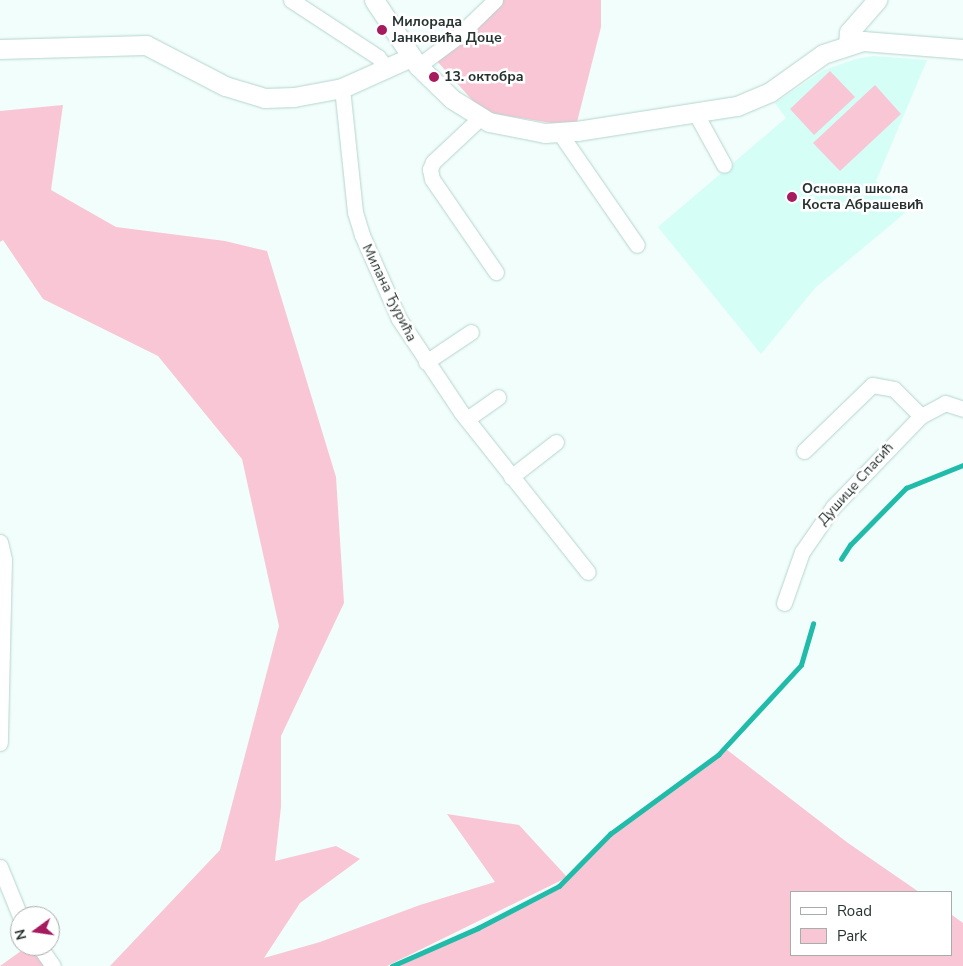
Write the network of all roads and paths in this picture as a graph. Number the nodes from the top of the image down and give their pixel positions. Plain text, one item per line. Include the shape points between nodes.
1 (291, 0) edge
2 (374, 0) edge
3 (495, 0) edge
4 (877, 0) edge
5 (848, 44) junction
6 (0, 49) edge
7 (963, 49) edge
8 (414, 61) junction
9 (387, 69) junction
10 (342, 88) junction
11 (696, 114) junction
12 (480, 118) junction
13 (559, 132) junction
14 (724, 165) dead end
15 (637, 245) dead end
16 (496, 272) dead end
17 (471, 332) dead end
18 (426, 362) junction
19 (498, 397) dead end
20 (963, 409) edge
21 (920, 416) junction
22 (467, 419) junction
23 (556, 442) dead end
24 (804, 450) dead end
25 (511, 476) junction
26 (0, 542) edge
27 (588, 572) dead end
28 (784, 603) dead end
29 (0, 743) edge
30 (0, 867) edge
31 (16, 906) edge

1 - 9 street via 372,53
2 - 8 street
3 - 8 street via 456,37
4 - 5 street via 849,32
5 - 7 street via 879,40
5 - 11 street via 823,54 762,96 737,106
6 - 10 street via 146,45 250,96 294,98
8 - 9 street
8 - 12 street via 452,99
9 - 10 street
10 - 18 street, Милана Ђурића via 348,165 362,235 399,319
11 - 13 street
11 - 14 street
12 - 13 street via 526,131
12 - 16 street via 433,162 430,169 432,179
13 - 15 street
17 - 18 street
18 - 22 street, Милана Ђурића
19 - 22 street
20 - 21 street, Душице Спасић via 945,403
21 - 24 street via 894,389 872,385
21 - 28 street, Душице Спасић via 820,522 802,552
22 - 25 street, Милана Ђурића
23 - 25 street
25 - 27 street, Милана Ђурића
26 - 29 street via 4,560
30 - 31 street

